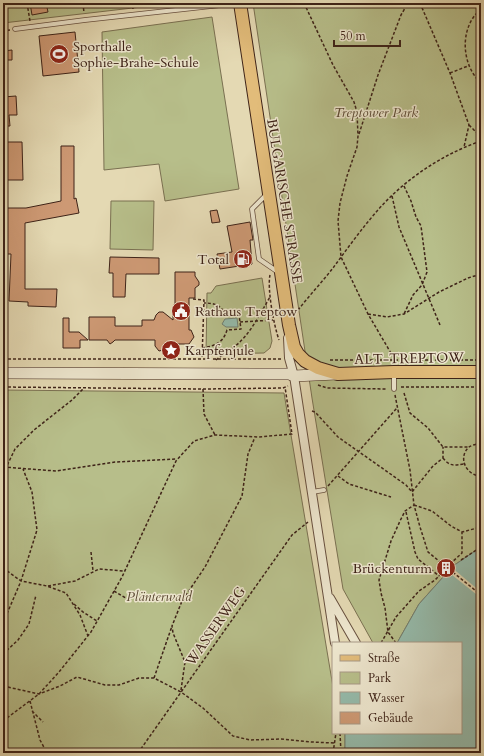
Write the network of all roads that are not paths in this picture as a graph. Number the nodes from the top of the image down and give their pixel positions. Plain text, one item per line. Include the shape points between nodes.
1 (240, 3) edge
2 (15, 30) dead end
3 (268, 192) junction
4 (277, 271) junction
5 (289, 325) junction
6 (395, 366) junction
7 (481, 372) edge
8 (3, 373) edge
9 (338, 374) junction
10 (293, 381) junction
11 (394, 389) road end
12 (324, 490) road end
13 (312, 492) junction
14 (327, 592) junction
15 (336, 642) edge
16 (355, 642) edge

1 - 2 lane
1 - 3 main road, BULGARISCHE STRASSE
3 - 4 main road, BULGARISCHE STRASSE
3 - 4 lane via 252,209 259,259
4 - 5 main road, BULGARISCHE STRASSE
5 - 9 main road, ALT-TREPTOW via 292,343 297,352 318,368
5 - 10 street, BULGARISCHE STRASSE via 289,358
6 - 7 main road, ALT-TREPTOW
6 - 9 main road, ALT-TREPTOW
6 - 11 lane
8 - 10 street, ALT-TREPTOW via 289,374
9 - 10 street, ALT-TREPTOW
10 - 13 street, BULGARISCHE STRASSE
12 - 13 lane
13 - 14 street, BULGARISCHE STRASSE
14 - 15 street, BULGARISCHE STRASSE
14 - 16 street, BULGARISCHE STRASSE

